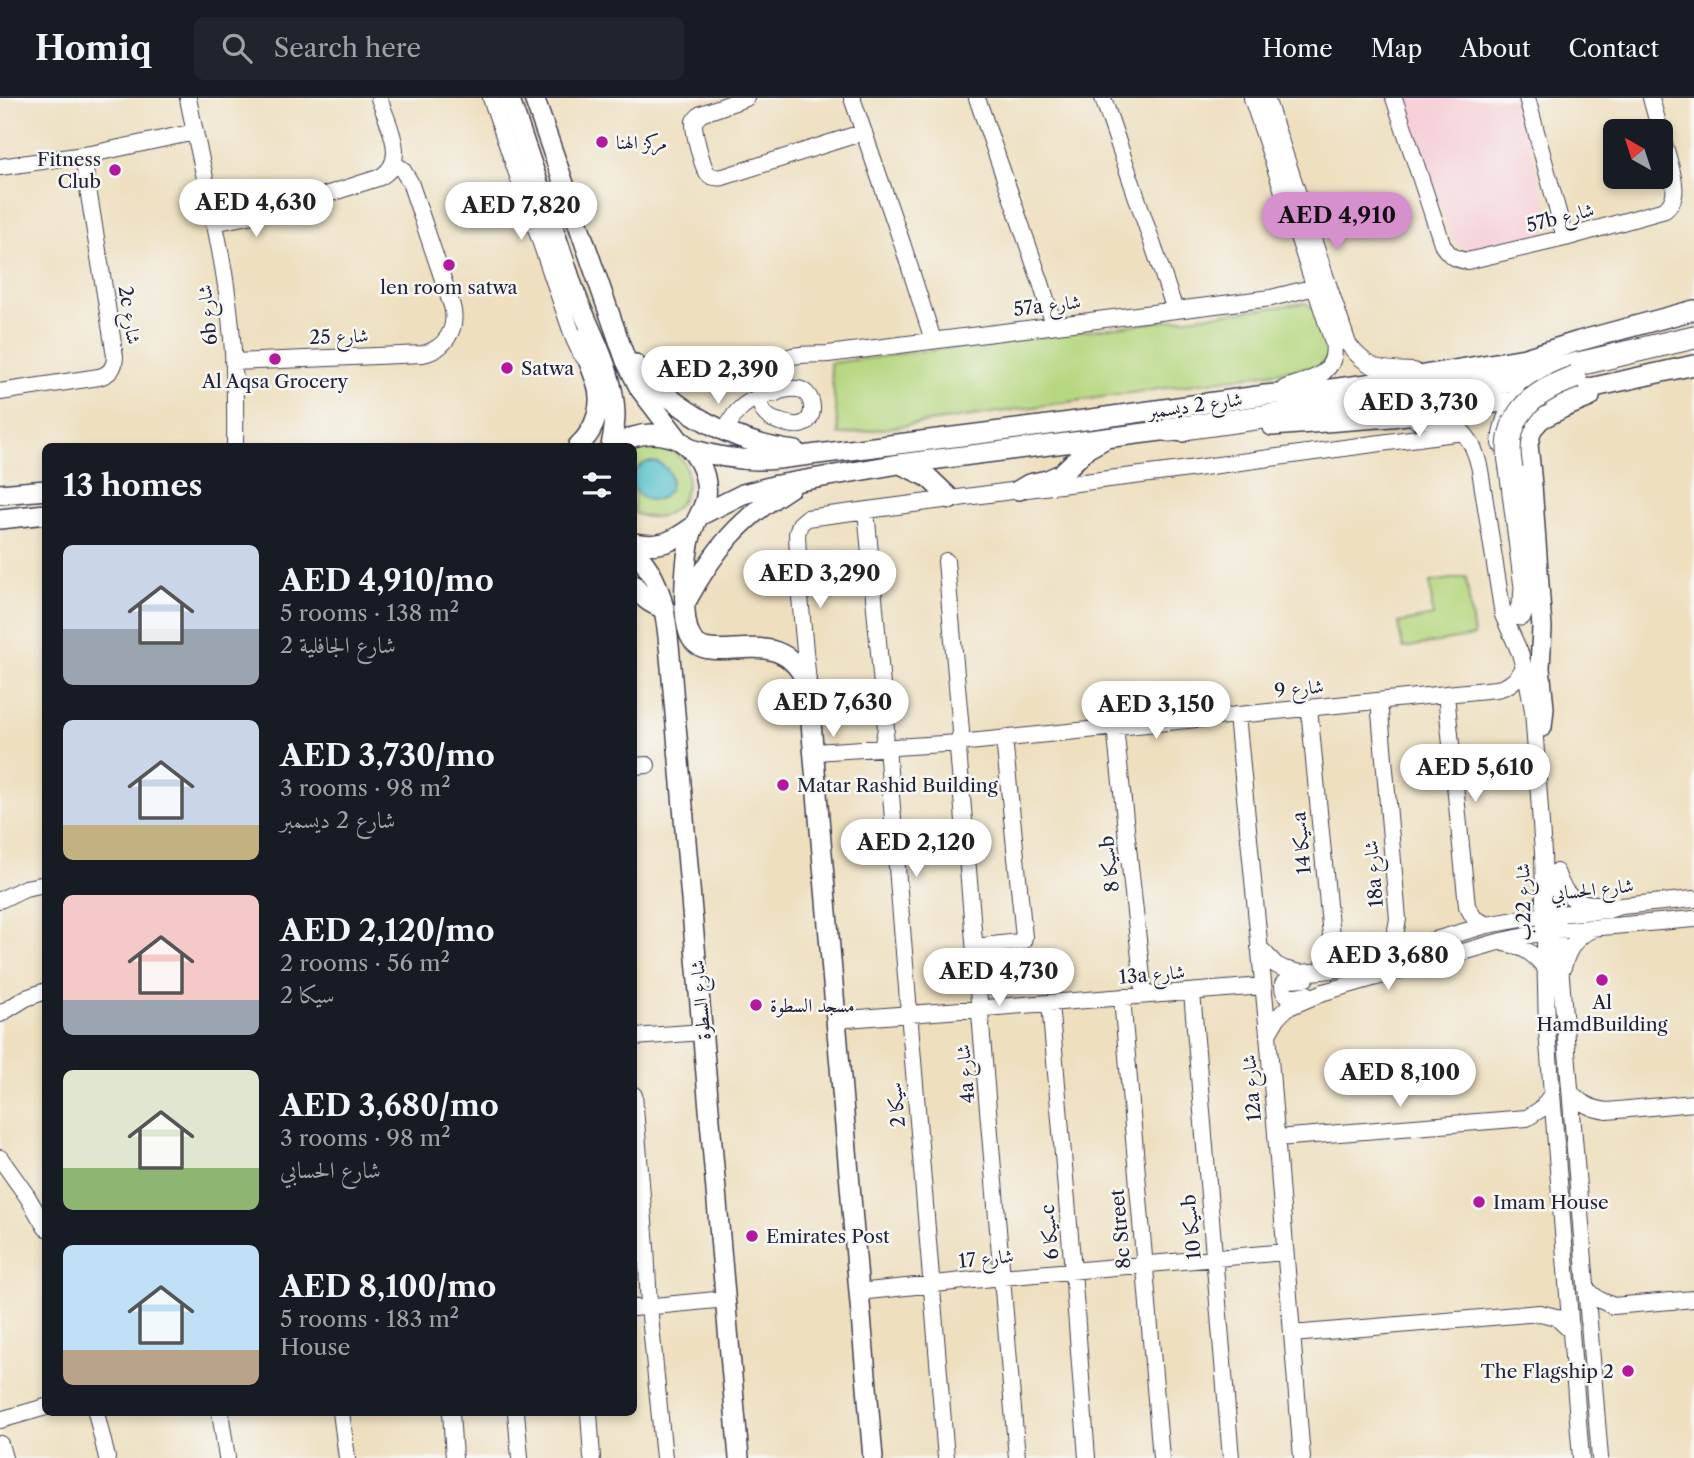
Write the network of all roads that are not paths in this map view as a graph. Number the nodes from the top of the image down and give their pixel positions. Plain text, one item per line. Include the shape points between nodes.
1 (188, 98) edge
2 (379, 98) edge
3 (491, 98) edge
4 (509, 98) edge
5 (534, 98) edge
6 (746, 98) edge
7 (852, 98) edge
8 (977, 98) edge
9 (1103, 98) edge
10 (1252, 98) edge
11 (1266, 98) edge
12 (1394, 98) edge
13 (1527, 98) edge
14 (1651, 98) edge
15 (1657, 119) edge
16 (864, 132) junction
17 (196, 136) junction
18 (90, 154) junction
19 (394, 164) junction
20 (0, 167) edge
21 (1673, 179) edge
22 (215, 228) junction
23 (1566, 238) junction
24 (603, 247) dead end
25 (595, 274) junction
26 (1317, 291) junction
27 (563, 307) junction
28 (1175, 310) junction
29 (1694, 310) edge
30 (588, 325) junction
31 (1054, 325) junction
32 (1694, 337) edge
33 (933, 340) junction
34 (620, 346) junction
35 (1694, 349) edge
36 (233, 362) junction
37 (590, 364) junction
38 (1694, 365) edge
39 (1438, 372) junction
40 (1540, 373) junction
41 (1641, 377) junction
42 (0, 392) edge
43 (1265, 395) junction
44 (1513, 400) junction
45 (1391, 417) junction
46 (1169, 430) junction
47 (1462, 432) junction
48 (733, 434) junction
49 (1108, 437) junction
50 (235, 443) edge
51 (581, 443) edge
52 (613, 443) edge
53 (619, 443) edge
54 (685, 444) junction
55 (817, 454) junction
56 (899, 464) junction
57 (800, 481) junction
58 (42, 490) edge
59 (1019, 490) junction
60 (0, 494) edge
61 (951, 499) junction
62 (866, 510) junction
63 (42, 514) edge
64 (0, 519) edge
65 (697, 521) junction
66 (637, 544) edge
67 (637, 554) edge
68 (946, 561) dead end
69 (637, 590) edge
70 (685, 604) junction
71 (649, 605) edge
72 (1520, 614) junction
73 (715, 650) junction
74 (671, 667) junction
75 (1524, 667) junction
76 (808, 687) junction
77 (1496, 689) junction
78 (1446, 694) junction
79 (1379, 701) junction
80 (1309, 708) junction
81 (1237, 715) junction
82 (1537, 718) junction
83 (1115, 727) junction
84 (1004, 738) junction
85 (959, 743) junction
86 (885, 748) junction
87 (814, 752) junction
88 (1551, 860) junction
89 (42, 885) edge
90 (1694, 899) edge
91 (0, 900) edge
92 (1621, 906) junction
93 (1398, 919) junction
94 (1694, 919) edge
95 (1550, 923) junction
96 (1487, 925) junction
97 (1598, 927) junction
98 (1431, 941) junction
99 (1498, 942) junction
100 (975, 947) junction
101 (1259, 947) junction
102 (1383, 955) junction
103 (1546, 969) junction
104 (1325, 970) junction
105 (1562, 976) junction
106 (1263, 986) junction
107 (42, 992) edge
108 (1192, 992) junction
109 (1324, 992) junction
110 (1144, 995) junction
111 (1122, 997) junction
112 (1050, 1003) junction
113 (981, 1009) junction
114 (0, 1014) edge
115 (909, 1014) junction
116 (835, 1020) junction
117 (703, 1032) junction
118 (1268, 1034) junction
119 (637, 1037) edge
120 (1571, 1093) junction
121 (1552, 1094) junction
122 (1694, 1103) edge
123 (1607, 1111) junction
124 (1527, 1118) junction
125 (637, 1133) edge
126 (1574, 1134) junction
127 (1277, 1138) junction
128 (1556, 1139) junction
129 (0, 1158) edge
130 (42, 1221) edge
131 (1285, 1252) junction
132 (1215, 1257) junction
133 (1144, 1264) junction
134 (1073, 1271) junction
135 (1002, 1277) junction
136 (933, 1284) junction
137 (1568, 1289) junction
138 (1586, 1289) junction
139 (858, 1292) junction
140 (726, 1299) junction
141 (1694, 1299) edge
142 (1613, 1306) junction
143 (641, 1307) edge
144 (1540, 1313) junction
145 (1589, 1327) junction
146 (1571, 1331) junction
147 (1292, 1334) junction
148 (42, 1408) edge
149 (97, 1416) edge
150 (221, 1416) edge
151 (342, 1416) edge
152 (451, 1416) edge
153 (516, 1416) edge
154 (589, 1416) edge
155 (0, 1420) edge
156 (0, 1444) edge
157 (1578, 1455) edge
158 (1602, 1456) edge
159 (4, 1458) edge
160 (107, 1458) edge
161 (227, 1458) edge
162 (347, 1458) edge
163 (454, 1458) edge
164 (520, 1458) edge
165 (592, 1458) edge
166 (663, 1458) edge
167 (740, 1458) edge
168 (873, 1458) edge
169 (946, 1458) edge
170 (1017, 1458) edge
171 (1087, 1458) edge
172 (1161, 1458) edge
173 (1231, 1458) edge
174 (1302, 1458) edge

1 - 17 street, 6b شارع
2 - 19 street via 396,149
3 - 27 street
4 - 30 main road
5 - 25 main road
6 - 16 street via 705,112 694,121 705,167 712,177
7 - 16 street
8 - 31 street
9 - 28 street
10 - 26 street
11 - 39 street via 1349,344 1370,366
12 - 23 street, 57b شارع via 1449,254 1457,260 1476,260
13 - 23 street
14 - 15 street
16 - 33 street
17 - 18 street
17 - 22 street, 6b شارع
18 - 20 street
18 - 42 street, 2c شارع via 85,170 114,365 99,377
19 - 22 street via 378,178
19 - 36 street, شارع 25 via 410,182 452,306 453,327 444,343 423,354
21 - 23 street, 57b شارع via 1675,193 1665,210
22 - 36 street, 6b شارع
24 - 25 main road
25 - 34 main road
26 - 28 street, 57a شارع via 1289,299
26 - 43 street via 1334,342 1332,363 1319,376
27 - 30 main road
27 - 37 street via 577,346
28 - 31 street, 57a شارع
29 - 39 main road, شارع 2 ديسمبر via 1525,358
30 - 37 main road
30 - 52 main road via 611,384
31 - 33 street, 57a شارع
32 - 40 highway
33 - 48 street, 57a شارع via 789,357 776,368 773,394 743,406
34 - 48 main road via 673,401
34 - 54 main road via 640,389
35 - 72 highway, bridge via 1575,377 1541,391 1522,410 1508,452 1526,586
36 - 50 street, 6b شارع
37 - 51 main road via 599,406 594,424
38 - 41 main road, شارع 2 ديسمبر
39 - 43 main road, شارع 2 ديسمبر
40 - 44 street, شارع 22ب
40 - 46 highway via 1419,396
41 - 44 main road, شارع 2 ديسمبر
41 - 82 main road via 1545,416 1528,439 1542,628 1544,708
43 - 55 main road, شارع 2 ديسمبر
44 - 45 main road, شارع 2 ديسمبر
44 - 72 street, شارع 22ب via 1502,424 1500,450
45 - 46 main road, شارع 2 ديسمبر via 1202,433
45 - 47 street via 1438,420
46 - 49 main road, شارع 2 ديسمبر
47 - 59 street
47 - 75 street, شارع 22ب via 1478,461 1503,615
48 - 55 main road
49 - 56 main road, شارع 2 ديسمبر
49 - 59 main road via 1088,448 1061,474
53 - 54 main road, شارع 2 ديسمبر via 643,434 662,434
54 - 55 main road, شارع 2 ديسمبر via 747,461
54 - 65 main road via 706,481 706,498
56 - 57 main road, شارع 2 ديسمبر
56 - 61 main road via 928,477
57 - 65 main road, شارع 2 ديسمبر via 743,494
57 - 70 main road via 735,530 711,558
58 - 60 main road
59 - 61 street
61 - 62 street
62 - 76 street via 811,517 800,524 800,597
62 - 86 street, سيكا 2
63 - 64 main road
65 - 66 main road, شارع 2 ديسمبر via 673,541
65 - 70 main road via 685,573
67 - 71 main road, شارع السطوة via 656,581
68 - 85 street, 4a شارع
69 - 71 main road
70 - 73 main road via 690,636 698,645
71 - 74 main road, شارع السطوة
72 - 82 street, شارع 22ب
73 - 74 main road via 684,657
73 - 76 main road via 774,650 796,664
74 - 117 main road, شارع السطوة
75 - 77 street via 1515,680
75 - 82 street, شارع 22ب
76 - 87 main road
77 - 78 street, شارع 9
77 - 82 street via 1523,699
78 - 79 street, شارع 9
78 - 96 street via 1466,906
79 - 80 street, شارع 9
79 - 93 street, 18a شارع
80 - 81 street, شارع 9
80 - 104 street, سيكا 14a via 1332,946
81 - 83 street, شارع 9
81 - 101 street, 12a شارع
82 - 88 street, شارع 22ب
82 - 95 street, شارع 22ب
83 - 84 street, شارع 9
83 - 110 street, سيكا 8b
84 - 85 street, شارع 9
84 - 100 street via 1024,937 1019,943
85 - 86 street, شارع 9
85 - 100 street, 4a شارع
86 - 87 street, شارع 9
86 - 115 street, سيكا 2
87 - 116 main road
88 - 92 street via 1570,897 1587,904
88 - 95 street, شارع 22ب
89 - 91 street
90 - 92 street, شارع الحسابي
92 - 95 street, شارع الحسابي
93 - 98 street, 18a شارع via 1410,933
93 - 102 street, 18a شارع via 1395,936
94 - 97 street, شارع الحسابي
95 - 96 street, شارع الحسابي
95 - 97 street, شارع الحسابي
95 - 99 street, شارع الحسابي
95 - 103 street, شارع 22ب
95 - 105 street, شارع 22ب
96 - 98 street, شارع الحسابي
97 - 105 street via 1576,939
98 - 102 street, شارع الحسابي
99 - 103 street via 1528,950
99 - 109 street, شارع الحسابي
100 - 113 street, 4a شارع
101 - 104 street, شارع الحسابي via 1284,969 1301,973
101 - 106 street, 12a شارع
102 - 104 street, شارع الحسابي
103 - 121 street, شارع 22ب
104 - 109 street via 1283,984 1291,997
105 - 120 street, شارع 22ب
106 - 108 street, 13a شارع
106 - 118 street, 12a شارع
107 - 114 street
108 - 110 street, 13a شارع
108 - 132 street, سيكا 10b
109 - 118 street, شارع الحسابي via 1287,1008
110 - 111 street, 13a شارع
111 - 112 street, 13a شارع
111 - 133 street, 8c Street
112 - 113 street, 13a شارع
112 - 134 street, سيكا 6c
113 - 115 street, 13a شارع
113 - 135 street, 4a شارع
115 - 116 street, 13a شارع
115 - 136 street, سيكا 2
116 - 139 main road
117 - 119 street
117 - 140 main road, شارع السطوة
118 - 127 street, 12a شارع
120 - 123 street via 1587,1106
120 - 126 street, شارع 22ب
121 - 124 street
121 - 128 street, شارع 22ب
122 - 123 street
123 - 126 street via 1588,1119
124 - 127 street
124 - 128 street
125 - 143 street via 646,1247
126 - 138 street, شارع 22ب
127 - 131 street, 12a شارع
128 - 137 street, شارع 22ب
129 - 130 street
131 - 132 street, شارع 17
131 - 147 street, 12a شارع
132 - 133 street, شارع 17
132 - 173 street, سيكا 10b
133 - 134 street, شارع 17
133 - 172 street, 8c Street
134 - 135 street, شارع 17
134 - 171 street, سيكا 6c
135 - 136 street, شارع 17
135 - 170 street, 4a شارع
136 - 139 street, شارع 17
136 - 169 street, سيكا 2
137 - 144 street via 1555,1305
137 - 146 street, شارع 22ب
138 - 142 street
138 - 145 street, شارع 22ب
139 - 168 main road
140 - 143 street
140 - 167 main road, شارع السطوة
141 - 142 street
142 - 145 street
143 - 166 street
144 - 146 street via 1556,1317
144 - 147 street
145 - 158 street, شارع 22ب
146 - 157 street, شارع 22ب
147 - 174 street, 12a شارع
148 - 155 street
149 - 160 street
150 - 161 street
151 - 162 street
152 - 163 street
153 - 164 street
154 - 165 street
156 - 159 street

